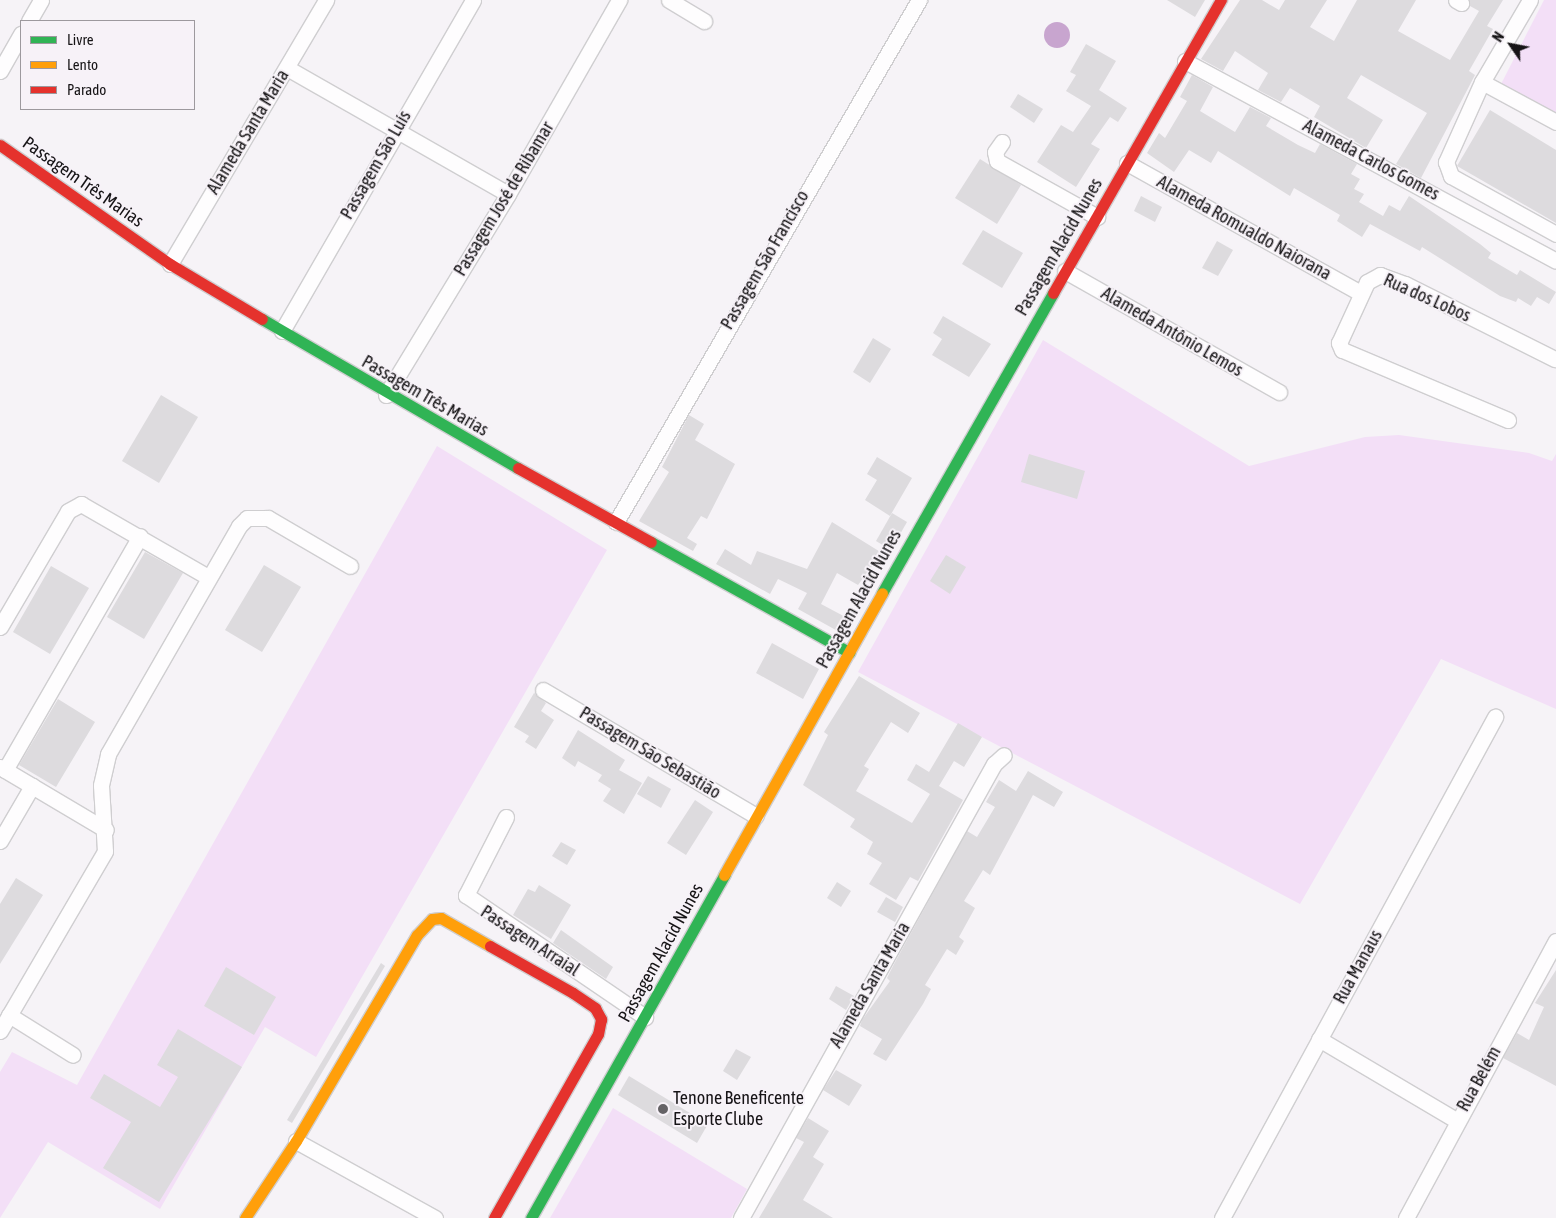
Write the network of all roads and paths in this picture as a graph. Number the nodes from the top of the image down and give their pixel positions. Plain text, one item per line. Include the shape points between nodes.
1 (41, 0) edge
2 (326, 0) edge
3 (472, 0) edge
4 (618, 0) edge
5 (669, 0) edge
6 (918, 0) edge
7 (1530, 0) edge
8 (1215, 2) edge
9 (30, 20) edge
10 (704, 22) dead end
11 (20, 36) edge
12 (1185, 61) junction
13 (287, 68) junction
14 (0, 71) edge
15 (1482, 82) junction
16 (1556, 122) edge
17 (395, 131) junction
18 (1002, 142) dead end
19 (0, 145) edge
20 (1127, 163) junction
21 (508, 194) junction
22 (1097, 217) junction
23 (1556, 234) edge
24 (1556, 261) edge
25 (170, 264) junction
26 (1065, 271) junction
27 (1361, 293) junction
28 (282, 331) junction
29 (1555, 358) dead end
30 (1279, 392) dead end
31 (386, 395) junction
32 (1508, 420) dead end
33 (616, 522) junction
34 (140, 536) junction
35 (350, 566) dead end
36 (208, 577) junction
37 (0, 627) edge
38 (848, 652) junction
39 (543, 690) dead end
40 (1495, 717) dead end
41 (1004, 756) dead end
42 (3, 769) edge
43 (32, 786) junction
44 (756, 816) junction
45 (506, 817) dead end
46 (106, 830) junction
47 (0, 841) edge
48 (1555, 946) edge
49 (10, 1015) junction
50 (645, 1016) junction
51 (0, 1031) edge
52 (1319, 1040) junction
53 (73, 1055) dead end
54 (1456, 1120) junction
55 (296, 1141) junction
56 (245, 1218) edge
57 (435, 1218) edge
58 (494, 1218) edge
59 (531, 1218) edge
60 (741, 1218) edge
61 (1222, 1218) edge
62 (1406, 1218) edge

1 - 9 street
2 - 13 street, Alameda Santa Maria
3 - 17 street, Passagem São Luís
4 - 21 street, Passagem José de Ribamar
5 - 10 street
6 - 33 street, Passagem São Francisco
7 - 15 street
8 - 12 street, Passagem Alacid Nunes
11 - 14 street
12 - 20 street, Passagem Alacid Nunes
12 - 24 street, Alameda Carlos Gomes
13 - 17 street
13 - 25 street, Alameda Santa Maria
15 - 16 street
15 - 23 street via 1447,155 1449,173
17 - 21 street
17 - 28 street, Passagem São Luís
18 - 22 street via 995,152 997,161
19 - 25 street, Passagem Três Marias
20 - 22 street, Passagem Alacid Nunes
20 - 27 street, Alameda Romualdo Naiorana
21 - 31 street, Passagem José de Ribamar
22 - 26 street, Passagem Alacid Nunes
25 - 28 street, Passagem Três Marias
26 - 30 street, Alameda Antônio Lemos
26 - 38 street, Passagem Alacid Nunes
27 - 29 street, Rua dos Lobos via 1371,278 1380,275
27 - 32 street, Rua dos Lobos via 1339,343 1342,350
28 - 31 street, Passagem Três Marias
31 - 33 street, Passagem Três Marias
33 - 38 street, Passagem Três Marias
34 - 36 street
34 - 37 street via 89,506 73,506
34 - 42 street
35 - 36 street via 258,515 239,526
36 - 46 street via 108,754 101,785
38 - 44 street, Passagem Alacid Nunes
39 - 44 street, Passagem São Sebastião
40 - 52 street, Rua Manaus
41 - 60 street, Alameda Santa Maria via 994,764
42 - 43 street
43 - 46 street
43 - 47 street
44 - 50 street, Passagem Alacid Nunes
45 - 50 street, Passagem Arraial via 466,895
46 - 49 street via 105,851 97,867
48 - 54 street, Rua Belém
49 - 51 street
49 - 53 street
50 - 59 street, Passagem Alacid Nunes
52 - 54 street
52 - 61 street, Rua Manaus
54 - 62 street, Rua Belém
55 - 56 street
55 - 57 street
55 - 58 street via 417,935 432,919 453,922 573,993 595,1008 601,1019 598,1034

